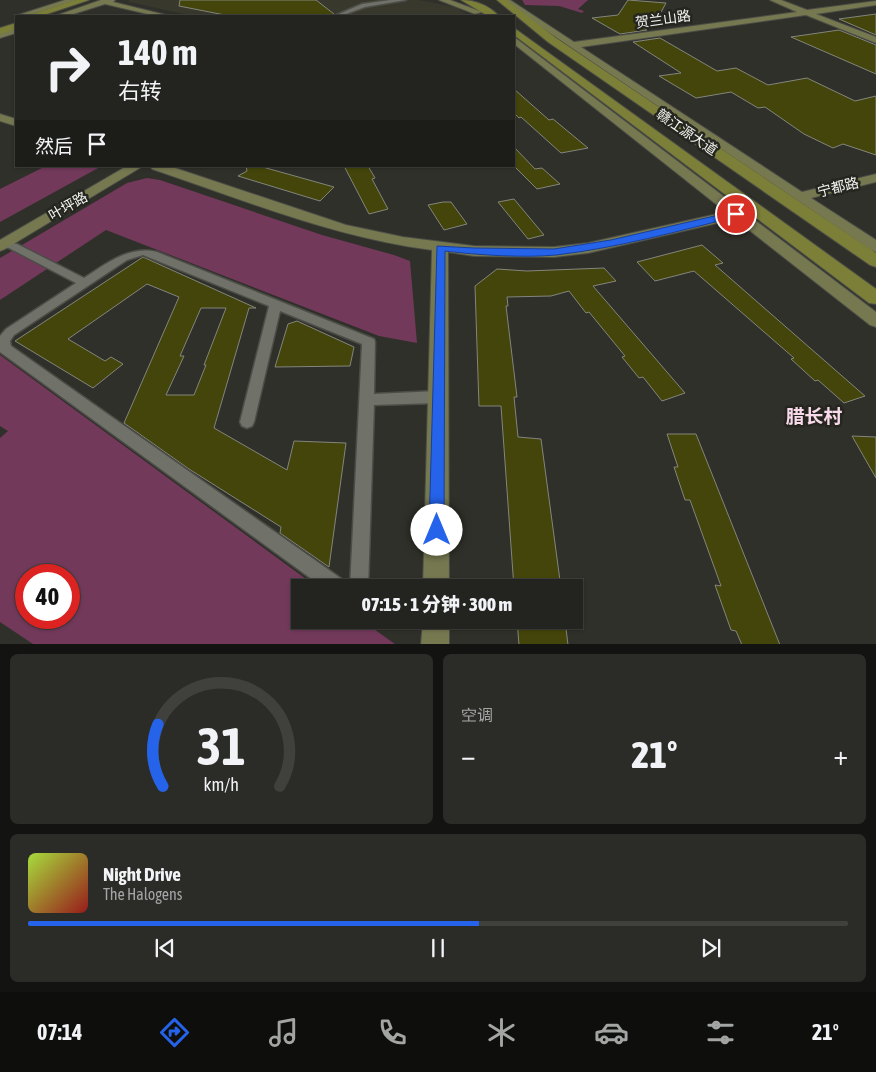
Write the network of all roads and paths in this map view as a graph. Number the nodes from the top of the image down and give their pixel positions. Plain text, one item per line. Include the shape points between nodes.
1 (73, 0) edge
2 (85, 0) edge
3 (402, 0) edge
4 (443, 0) edge
5 (464, 0) edge
6 (501, 0) edge
7 (505, 0) edge
8 (774, 0) edge
9 (105, 1) edge
10 (876, 3) edge
11 (806, 13) junction
12 (481, 14) edge
13 (24, 15) edge
14 (35, 15) edge
15 (53, 15) edge
16 (62, 15) edge
17 (162, 15) edge
18 (339, 15) edge
19 (493, 15) edge
20 (15, 18) edge
21 (15, 21) edge
22 (0, 22) edge
23 (0, 26) edge
24 (15, 28) edge
25 (515, 32) edge
26 (0, 33) edge
27 (876, 40) edge
28 (515, 41) edge
29 (573, 45) junction
30 (528, 52) junction
31 (515, 54) edge
32 (0, 117) edge
33 (15, 122) edge
34 (120, 167) edge
35 (135, 167) edge
36 (159, 167) edge
37 (876, 178) edge
38 (801, 196) junction
39 (736, 214) junction
40 (1, 242) edge
41 (876, 247) edge
42 (440, 248) junction
43 (876, 261) edge
44 (84, 283) junction
45 (876, 298) edge
46 (276, 304) junction
47 (876, 321) edge
48 (438, 397) junction
49 (367, 400) junction
50 (247, 422) dead end
51 (327, 579) edge
52 (359, 579) edge
53 (436, 579) edge
54 (436, 629) edge
55 (435, 644) edge

1 - 13 street
2 - 14 main road
3 - 18 street via 364,5
4 - 12 street
5 - 12 street
5 - 19 main road
6 - 43 main road, 赣江源大道 via 552,40
7 - 29 street
8 - 11 street
9 - 15 main road
9 - 16 street
9 - 17 street
10 - 11 street, 贺兰山路
11 - 27 street
11 - 29 street, 贺兰山路
20 - 22 street
21 - 23 main road
24 - 26 main road
25 - 45 main road, 赣江源大道
28 - 30 street
29 - 38 street
30 - 31 street
30 - 39 street
32 - 33 street
34 - 40 street, 叶坪路
35 - 40 street, 叶坪路
36 - 42 street via 342,228
37 - 38 street, 宁都路
38 - 41 street
39 - 42 street via 611,243 554,252 474,252
39 - 47 street
40 - 44 street
42 - 48 street
44 - 46 street via 123,258 143,252
44 - 51 street via 10,332 4,340 4,348
46 - 49 street via 369,342
46 - 50 street
48 - 49 street
48 - 53 street
49 - 52 street
54 - 55 street

